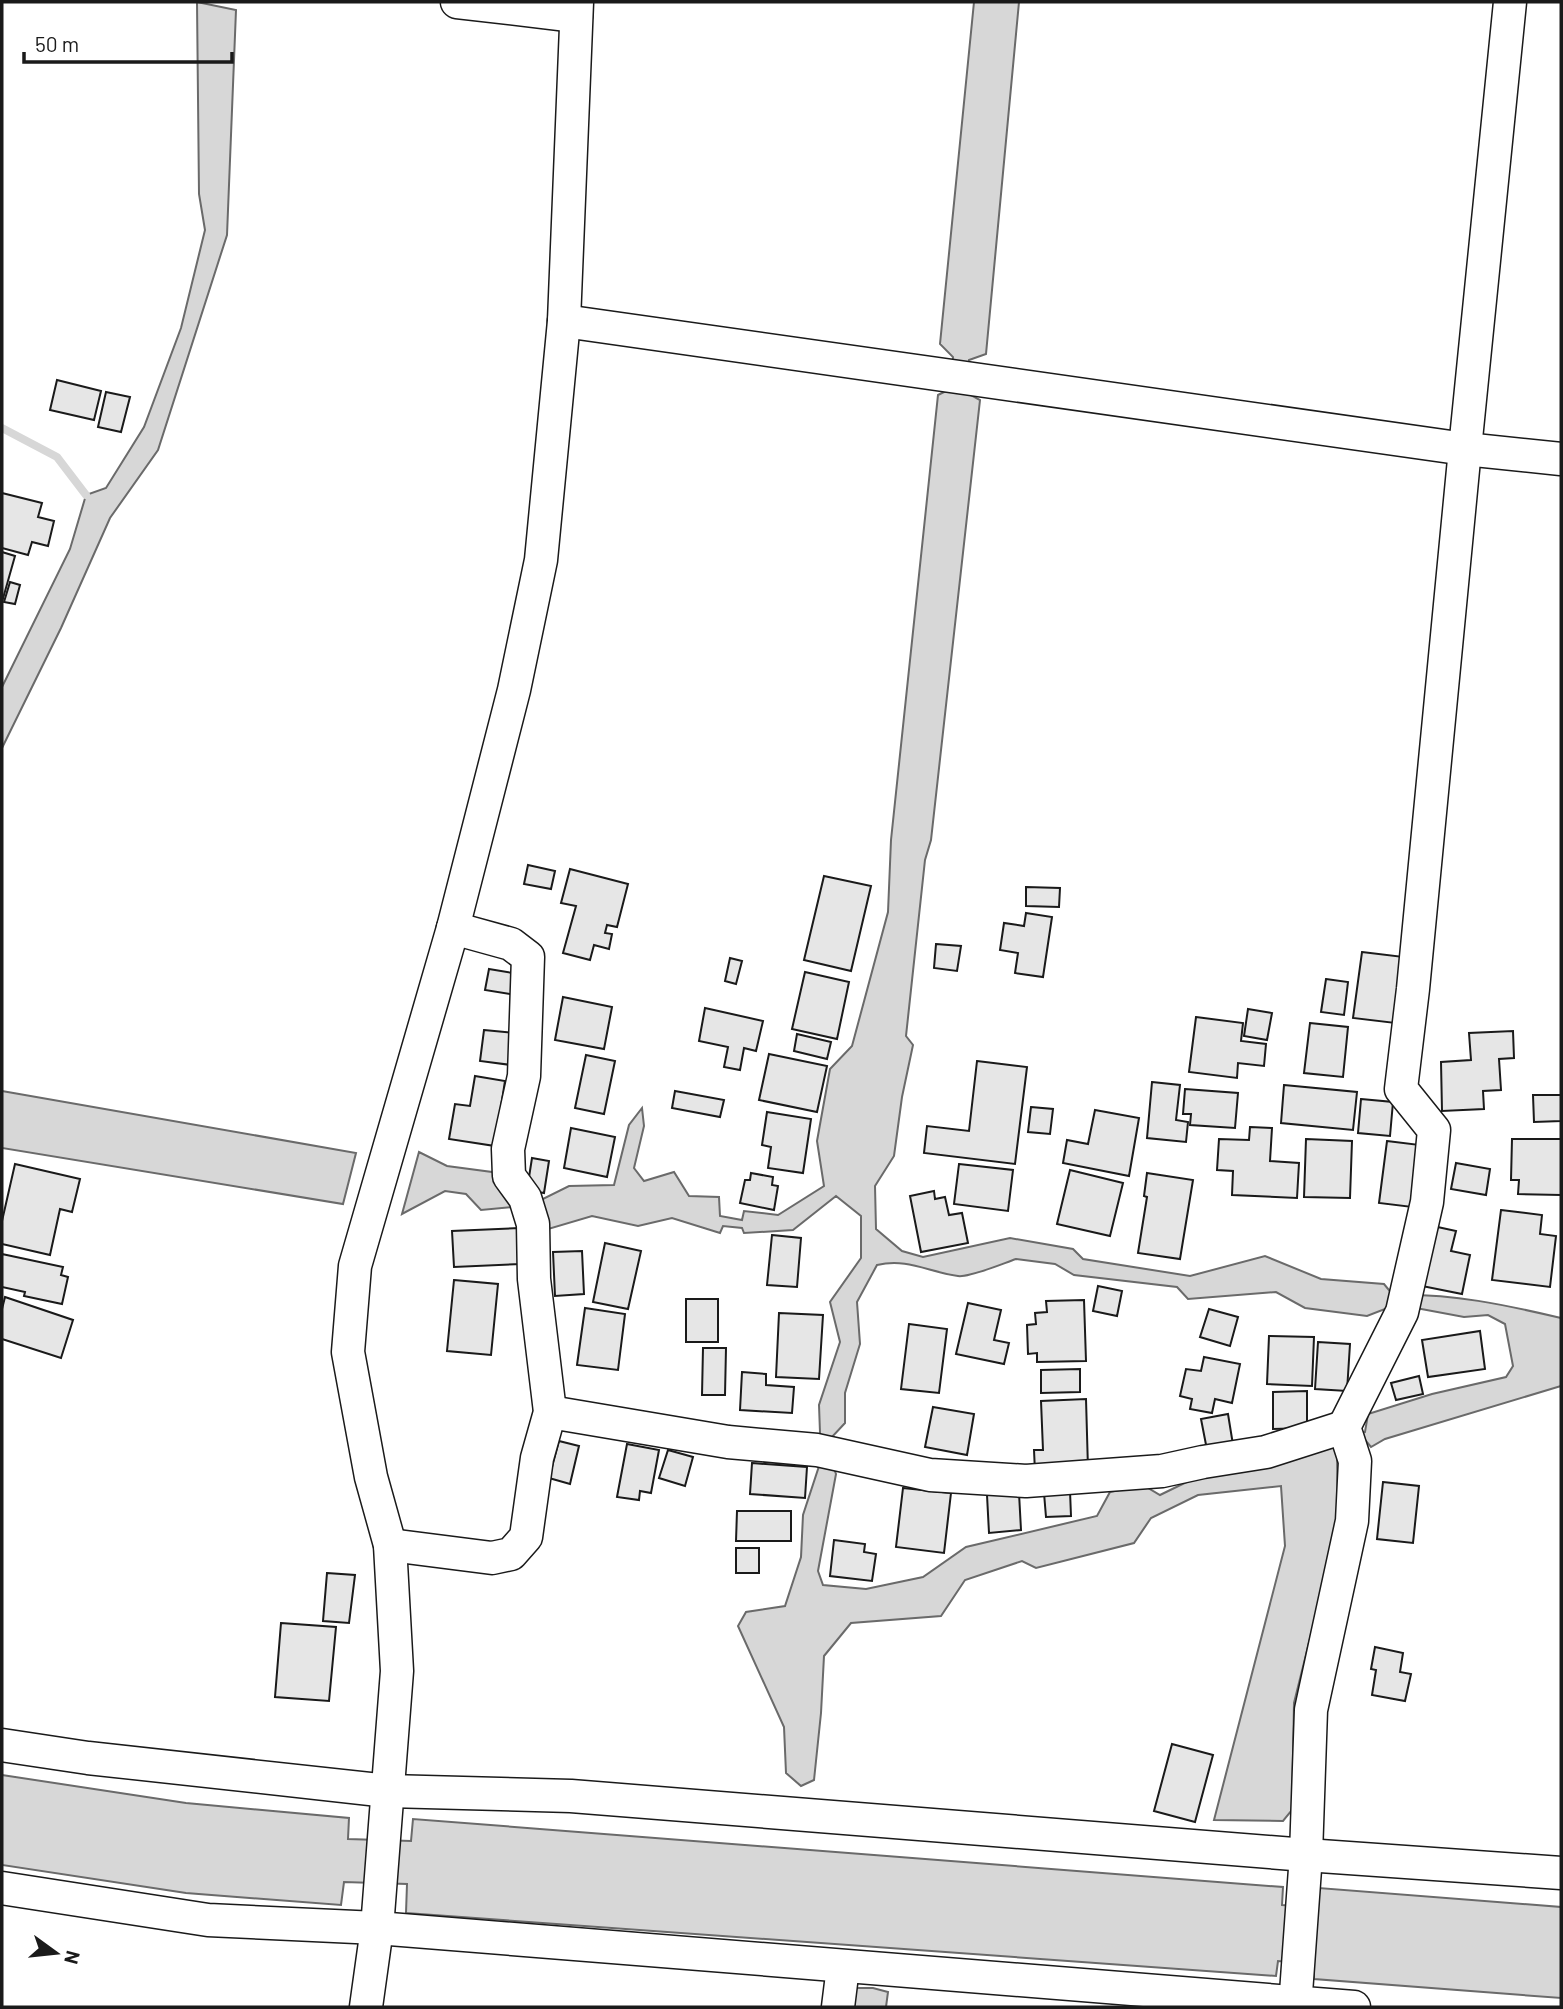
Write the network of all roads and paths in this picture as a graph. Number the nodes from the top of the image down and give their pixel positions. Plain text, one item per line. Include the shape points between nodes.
1 (457, 2) edge
2 (1510, 2) edge
3 (576, 9) edge
4 (564, 321) junction
5 (1465, 449) junction
6 (1561, 459) edge
7 (453, 928) junction
8 (550, 1412) junction
9 (1347, 1438) junction
10 (390, 1545) junction
11 (2, 1745) edge
12 (388, 1791) junction
13 (1306, 1855) junction
14 (1561, 1873) edge
15 (2, 1888) edge
16 (377, 1928) junction
17 (843, 1966) junction
18 (1295, 2005) edge
19 (366, 2007) edge
20 (838, 2007) edge
21 (1354, 2007) edge

1 - 3 street
2 - 5 street
3 - 4 street
4 - 5 street
4 - 7 street via 541,560 514,690
5 - 6 street
5 - 9 street via 1401,1089 1434,1130 1427,1202 1404,1302
7 - 8 street via 510,944 528,957 524,1076 508,1149 509,1176 533,1224 534,1279
7 - 10 street via 355,1266 348,1352 371,1477
8 - 9 street via 728,1442 827,1452 930,1475 1026,1481 1162,1471
8 - 10 street via 537,1458 526,1537 511,1554 492,1558
9 - 13 street via 1355,1461 1352,1521 1311,1710
10 - 12 street via 397,1671
11 - 12 street
12 - 13 street via 571,1796
12 - 16 street
13 - 14 street
13 - 18 street
15 - 16 street via 208,1920
16 - 17 street
16 - 19 street
17 - 18 street
17 - 20 street
18 - 21 street

